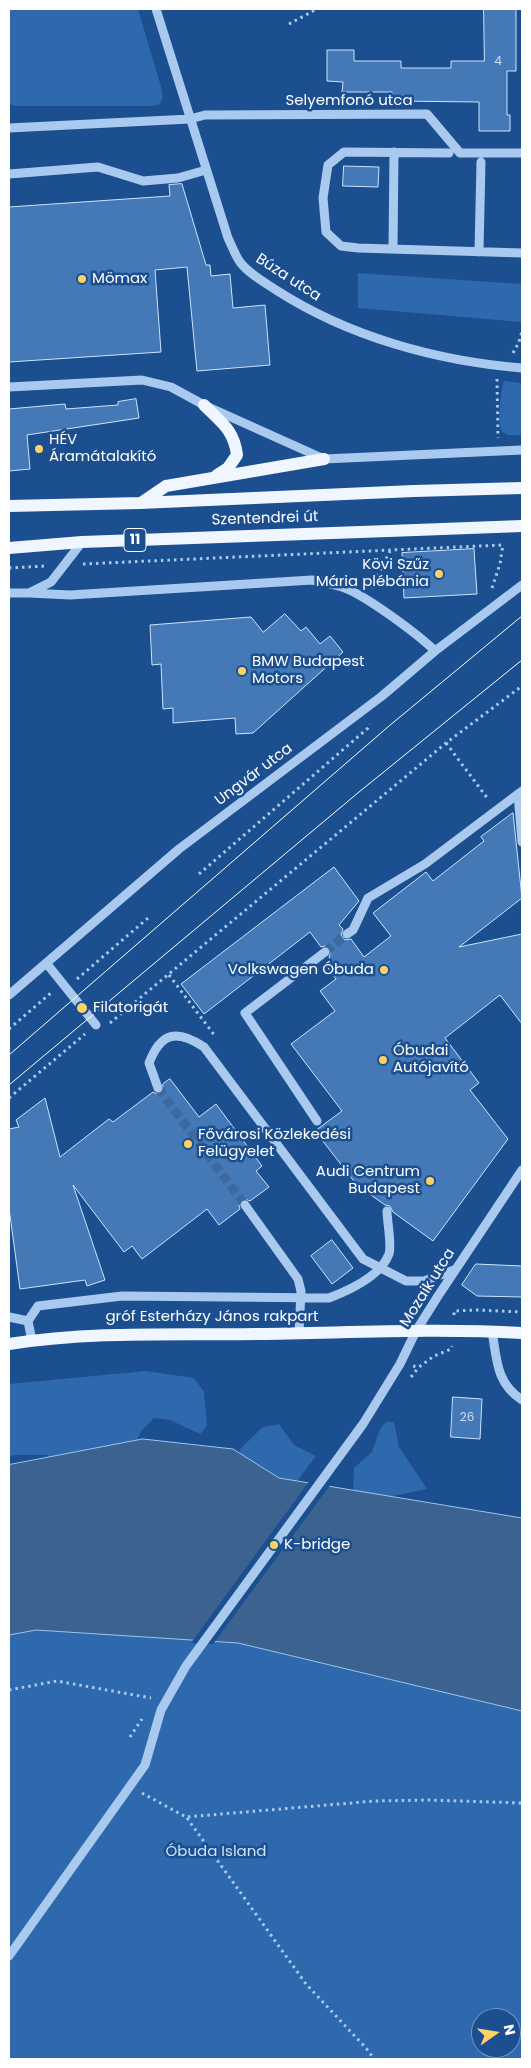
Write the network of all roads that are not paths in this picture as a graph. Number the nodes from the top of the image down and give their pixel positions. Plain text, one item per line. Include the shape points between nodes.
1 (156, 9) edge
2 (190, 119) junction
3 (9, 128) edge
4 (394, 152) junction
5 (448, 153) dead end
6 (522, 153) edge
7 (481, 162) dead end
8 (206, 170) junction
9 (9, 174) edge
10 (393, 248) junction
11 (479, 252) junction
12 (522, 253) edge
13 (522, 368) edge
14 (9, 387) edge
15 (204, 404) junction
16 (522, 450) edge
17 (324, 459) junction
18 (210, 478) junction
19 (522, 488) edge
20 (140, 503) junction
21 (9, 506) edge
22 (522, 526) edge
23 (82, 542) junction
24 (9, 548) edge
25 (522, 584) edge
26 (29, 592) junction
27 (9, 593) edge
28 (435, 651) junction
29 (520, 792) edge
30 (522, 842) edge
31 (347, 934) tunnel mouth
32 (325, 952) tunnel mouth
33 (47, 964) junction
34 (9, 995) edge
35 (96, 1025) road end
36 (158, 1088) tunnel mouth
37 (318, 1121) dead end
38 (522, 1170) edge
39 (245, 1205) tunnel mouth
40 (387, 1210) dead end
41 (380, 1269) junction
42 (454, 1270) junction
43 (301, 1298) junction
44 (9, 1317) edge
45 (28, 1321) junction
46 (416, 1331) junction
47 (492, 1331) junction
48 (522, 1332) edge
49 (299, 1333) junction
50 (32, 1341) junction
51 (9, 1344) edge
52 (522, 1400) edge
53 (9, 1956) edge

1 - 2 street, Búza utca
2 - 3 street, Selyemfonó utca
2 - 6 street, Selyemfonó utca via 205,115 426,114 460,152
2 - 8 street, Búza utca
4 - 5 street
4 - 10 street
4 - 10 street via 344,152 328,166 323,198 326,232 341,246
7 - 11 street
8 - 9 street via 178,178 143,181 98,167
8 - 13 street, Búza utca via 228,238 240,262 255,277 295,302 390,343 425,353
10 - 11 street
11 - 12 street
14 - 15 street via 142,380 171,386
15 - 17 street
15 - 18 main road via 229,428 236,442 237,455 228,468
16 - 17 street
17 - 18 main road
18 - 20 main road via 166,486
19 - 20 main road, Szentendrei út, bridge
20 - 21 main road, Szentendrei út
22 - 23 main road, Szentendrei út / 11, bridge
23 - 24 main road, Szentendrei út / 11
23 - 26 street via 51,582
25 - 28 street, Ungvár utca
26 - 27 street
26 - 28 street via 70,595 312,580 344,587
28 - 33 street, Ungvár utca via 382,696 179,849
29 - 30 street
29 - 31 street via 425,864 368,898 353,930
32 - 37 street via 245,1013
33 - 34 street, Ungvár utca
33 - 35 street
36 - 41 street via 149,1063 156,1047 172,1036 189,1037 204,1047 364,1259
38 - 42 street, Mozaik utca
39 - 43 street via 298,1279
40 - 41 street via 390,1250
41 - 42 street via 406,1281 424,1281
41 - 43 street via 329,1298
42 - 46 street, Mozaik utca
43 - 45 street via 122,1296 38,1306
43 - 49 street
44 - 45 street
45 - 50 street
46 - 47 main road, gróf Esterházy János rakpart
46 - 49 main road, gróf Esterházy János rakpart
46 - 53 street, Mozaik utca via 363,1424 186,1666 157,1719 148,1759
47 - 48 main road, gróf Esterházy János rakpart
47 - 52 street via 502,1382
49 - 50 main road, gróf Esterházy János rakpart via 111,1334
50 - 51 main road, gróf Esterházy János rakpart

